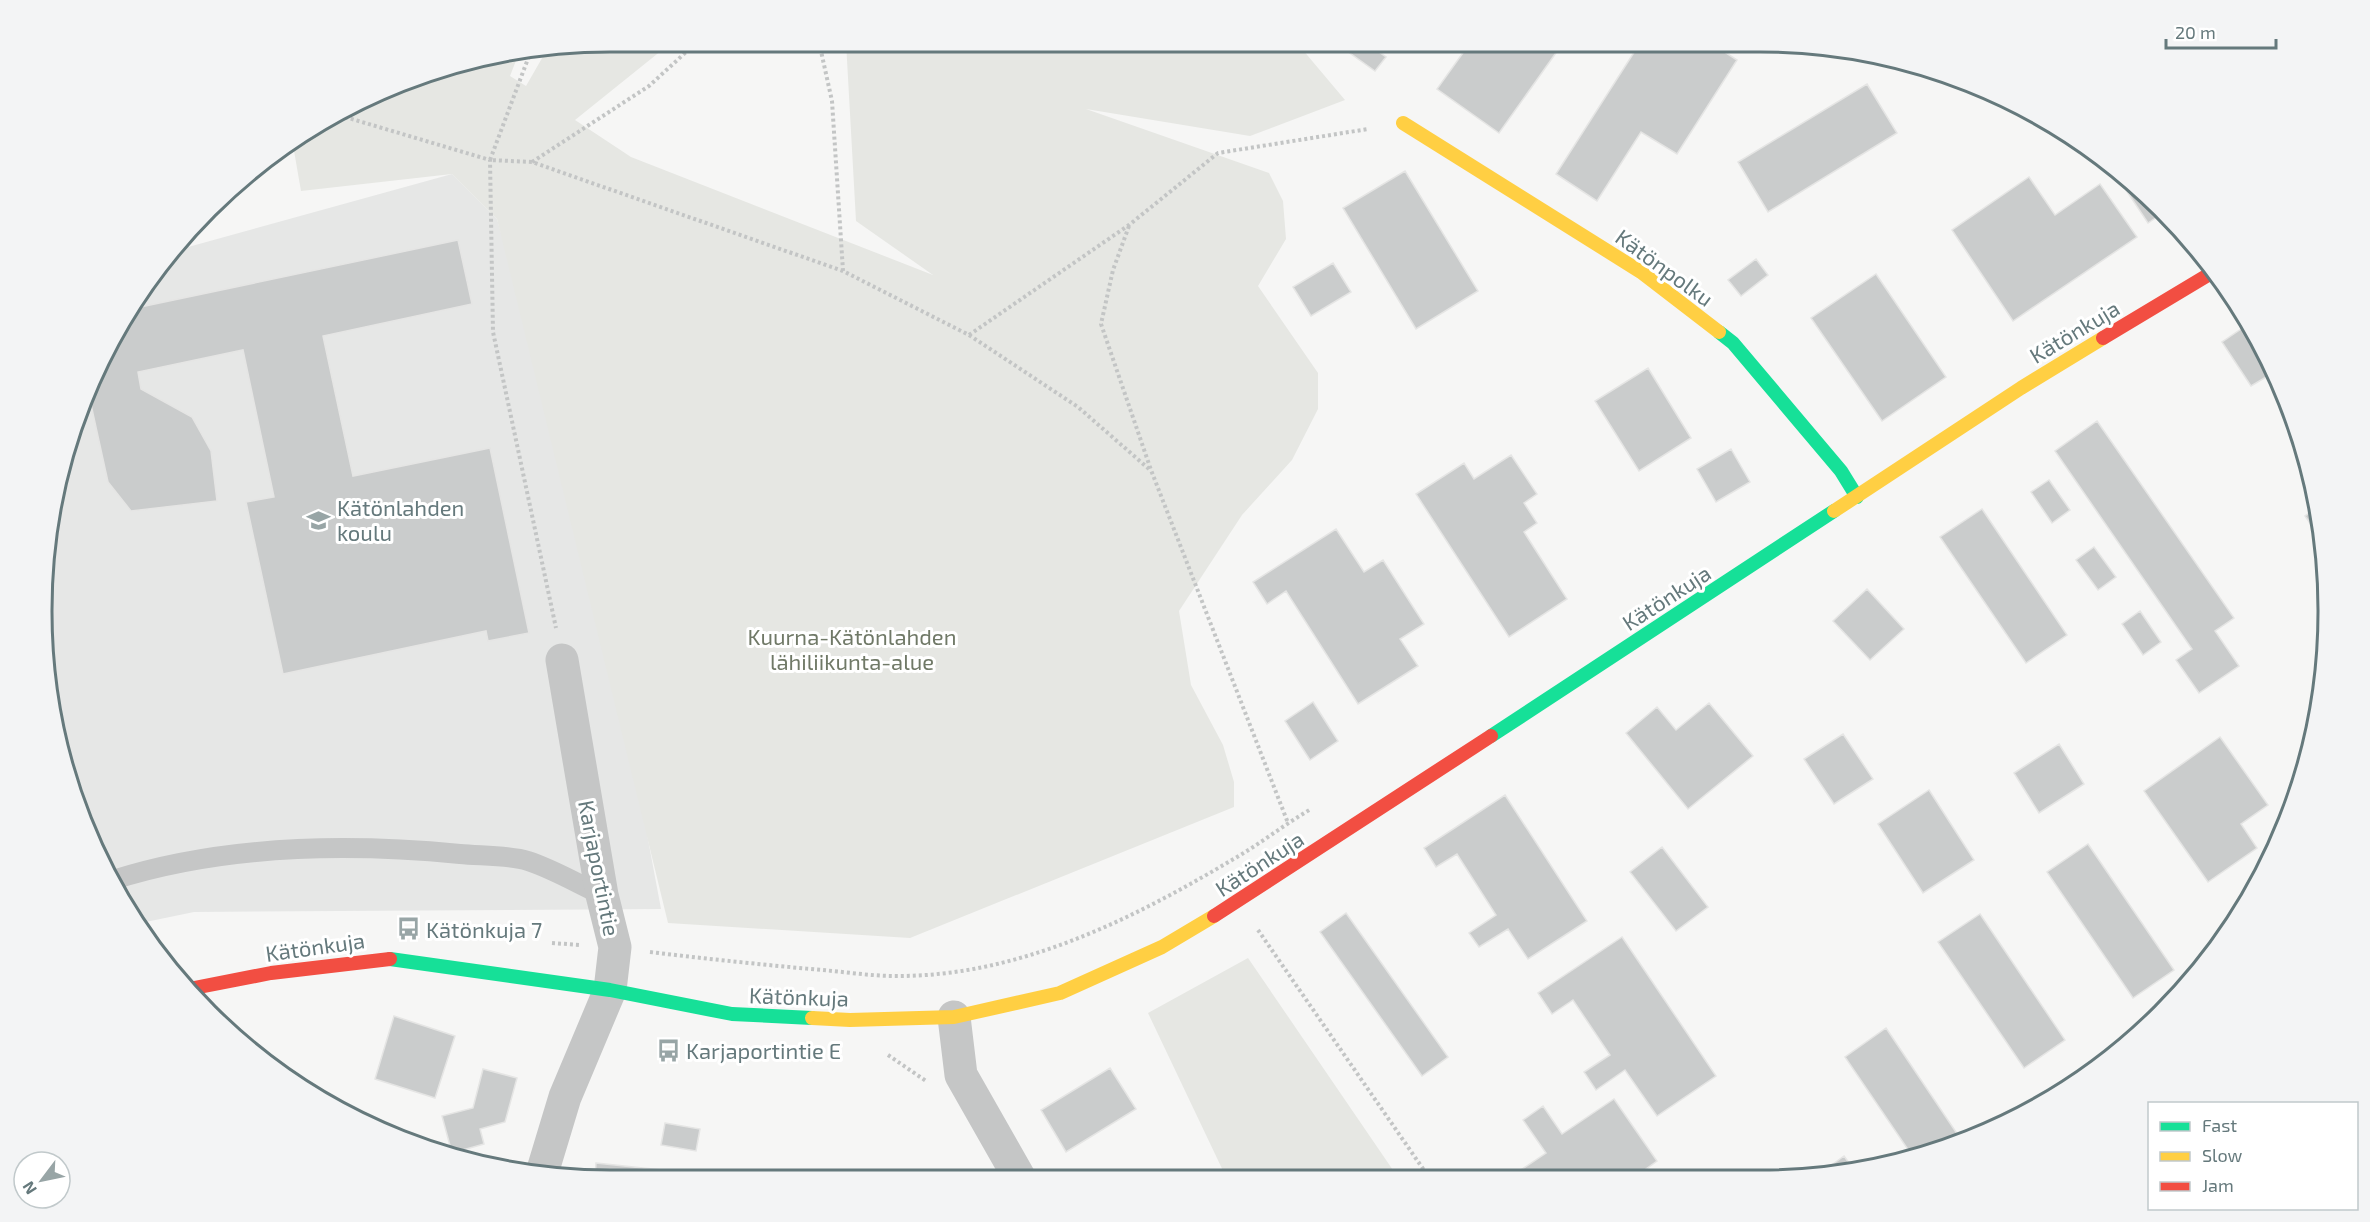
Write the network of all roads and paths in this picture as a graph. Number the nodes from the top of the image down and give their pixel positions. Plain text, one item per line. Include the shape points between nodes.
1 (685, 53) edge
2 (821, 53) edge
3 (528, 59) edge
4 (349, 118) edge
5 (1403, 123) joint
6 (490, 160) junction
7 (532, 162) junction
8 (1129, 225) junction
9 (843, 271) junction
10 (2206, 276) edge
11 (969, 335) junction
12 (1151, 470) junction
13 (1857, 497) junction
14 (562, 660) joint
15 (120, 878) edge
16 (602, 895) junction
17 (1239, 902) junction
18 (547, 943) dead end
19 (615, 947) junction
20 (879, 975) junction
21 (199, 987) edge
22 (610, 990) junction
23 (954, 1017) junction
24 (882, 1019) junction
25 (934, 1086) dead end
26 (544, 1166) edge
27 (1014, 1169) edge
28 (1423, 1169) edge

1 - 7 path via 649,86
2 - 9 path via 832,101
3 - 6 path
4 - 6 path
5 - 8 path via 1218,153
5 - 13 street, Kätönpolku via 1641,272 1733,343 1841,471
6 - 7 path
6 - 14 path via 493,332
7 - 9 path
8 - 11 path
8 - 12 path via 1113,270 1101,324
9 - 11 path
10 - 13 street, Kätönkuja via 2021,388
11 - 12 path via 1078,407
12 - 20 path via 1288,823 1162,899 1068,942 1003,963 952,972
13 - 17 street, Kätönkuja
14 - 16 street, Karjaportintie
15 - 16 lane via 228,856 309,848 410,849 526,860
16 - 19 street, Karjaportintie
17 - 23 street, Kätönkuja via 1162,947 1060,993
17 - 28 path
18 - 19 path
19 - 20 path
19 - 22 street, Karjaportintie
20 - 24 path
21 - 22 street, Kätönkuja via 385,958
22 - 24 street, Kätönkuja via 732,1014
22 - 26 street, Karjaportintie via 565,1098
23 - 24 street, Kätönkuja
23 - 27 street via 961,1075
24 - 25 path via 884,1053

